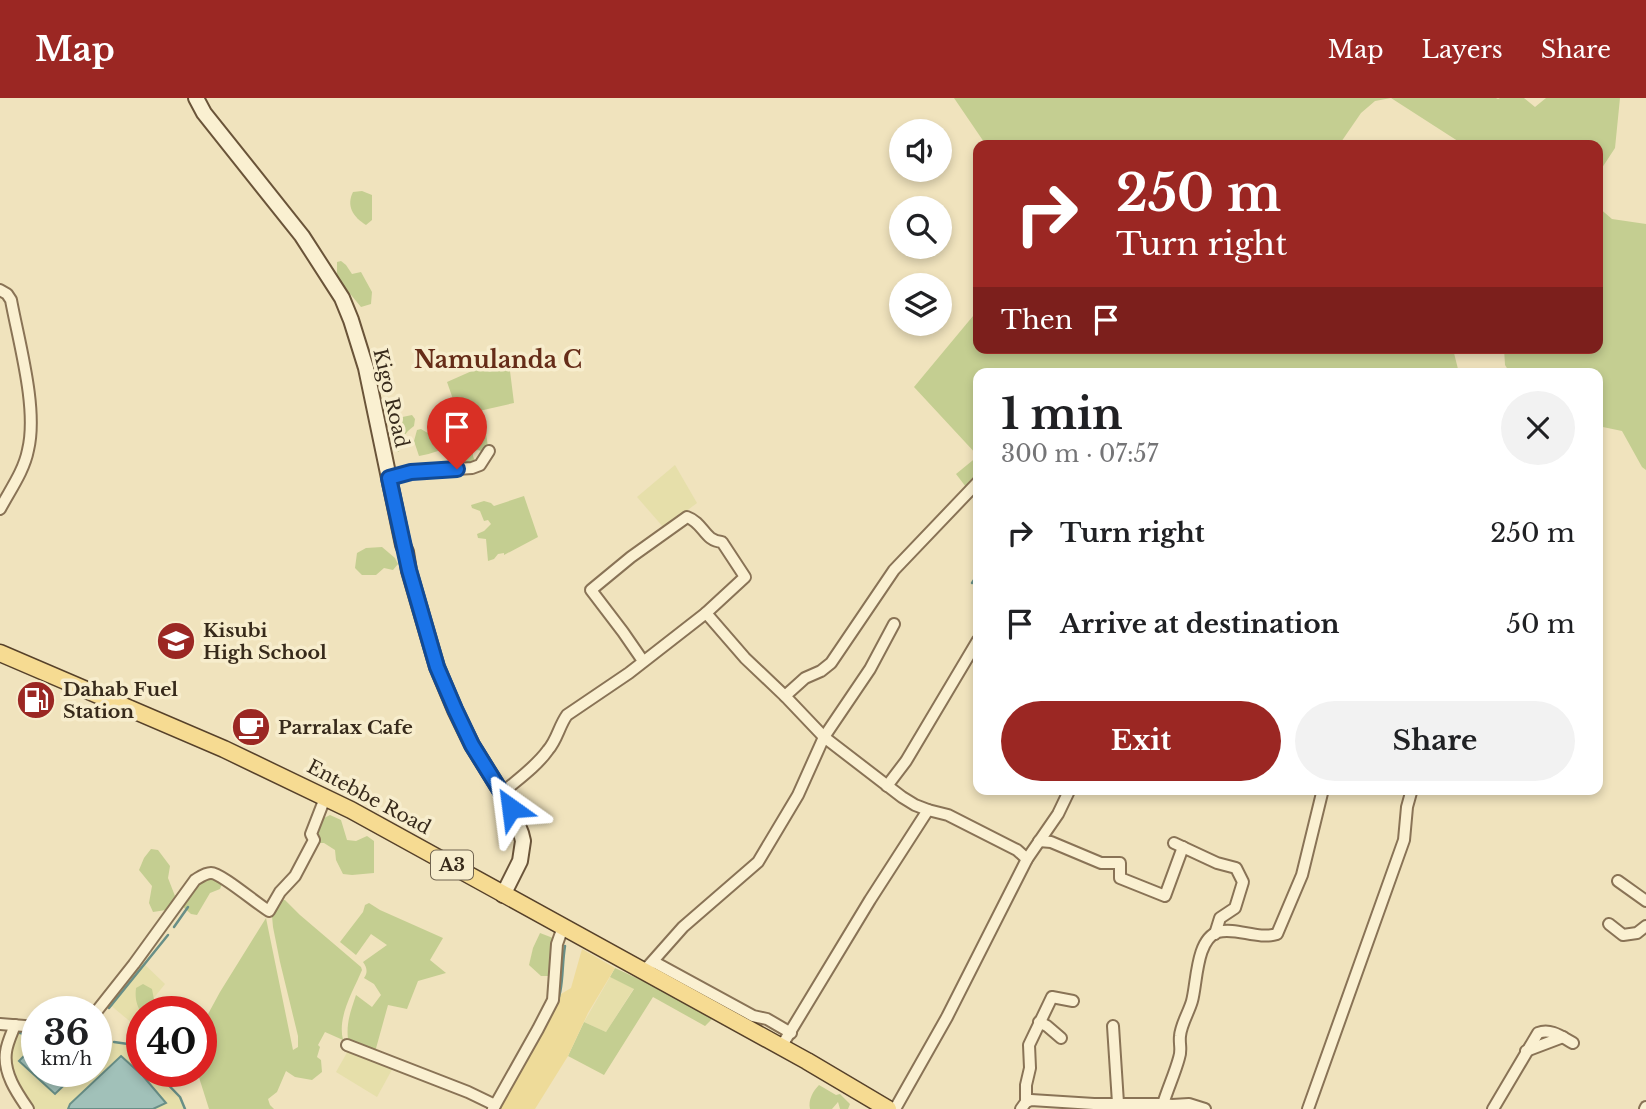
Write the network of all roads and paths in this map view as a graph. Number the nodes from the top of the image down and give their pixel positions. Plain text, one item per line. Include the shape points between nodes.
1 (196, 98) edge
2 (0, 290) edge
3 (489, 451) dead end
4 (389, 478) junction
5 (973, 487) edge
6 (0, 509) edge
7 (706, 613) junction
8 (894, 624) dead end
9 (973, 648) edge
10 (0, 653) edge
11 (643, 662) junction
12 (785, 696) junction
13 (824, 737) junction
14 (887, 786) junction
15 (502, 793) junction
16 (1067, 795) edge
17 (1321, 795) edge
18 (1410, 795) edge
19 (326, 798) junction
20 (928, 810) junction
21 (1039, 841) junction
22 (1027, 859) junction
23 (1618, 880) dead end
24 (503, 895) junction
25 (1646, 901) edge
26 (1609, 924) dead end
27 (1646, 926) edge
28 (563, 927) junction
29 (1215, 934) junction
30 (649, 966) junction
31 (109, 996) edge
32 (1073, 1001) dead end
33 (749, 1021) junction
34 (1038, 1023) junction
35 (0, 1024) edge
36 (15, 1025) junction
37 (21, 1026) edge
38 (1113, 1026) dead end
39 (791, 1033) junction
40 (1061, 1038) dead end
41 (1568, 1040) dead end
42 (346, 1045) dead end
43 (781, 1047) junction
44 (1118, 1103) junction
45 (1163, 1104) junction
46 (870, 1105) edge
47 (1024, 1106) edge
48 (494, 1107) edge
49 (28, 1109) edge
50 (887, 1109) edge
51 (895, 1109) edge
52 (1205, 1109) edge
53 (1308, 1109) edge
54 (1493, 1109) edge

1 - 4 street, Kigo Road via 302,236 342,298 366,368
2 - 6 street via 11,300 32,428 24,465
3 - 4 street via 480,465 472,468
4 - 15 street, Kigo Road via 437,667 472,745
5 - 12 street via 894,570 831,663
7 - 11 street
7 - 11 street via 745,576 722,542 710,538 696,520 687,517 591,590
7 - 12 street
8 - 13 street
9 - 14 street
10 - 19 main road, Entebbe Road / A3
11 - 15 street via 567,715 549,750
12 - 13 street
13 - 14 street
13 - 30 street via 798,795 758,862 692,918
14 - 20 street
15 - 24 street, Kigo Road via 523,841 520,861
16 - 21 street
17 - 29 street via 1301,875 1277,934
18 - 53 street via 1404,840
19 - 24 main road, Entebbe Road / A3
19 - 31 street via 309,851 269,911 219,875 208,873 195,880
20 - 22 street via 1017,850
20 - 39 street
21 - 22 street
21 - 29 street via 1101,863 1120,863 1120,878 1165,896 1178,845 1236,868 1243,882 1234,908 1220,918
22 - 51 street
23 - 25 street
24 - 28 main road, Entebbe Road / A3
26 - 27 street via 1623,935
28 - 30 main road, Entebbe Road / A3
28 - 48 street via 552,1000
29 - 45 street via 1206,942 1199,961 1180,1037 1180,1057
30 - 33 main road, Entebbe Road / A3
32 - 34 street via 1052,997
33 - 39 street via 767,1019
33 - 43 main road, Entebbe Road / A3
34 - 40 street
34 - 47 street via 1029,1045
35 - 36 street
36 - 37 street
36 - 49 street via 6,1057 14,1088
38 - 44 street
39 - 43 street
41 - 54 street via 1550,1031 1538,1033
42 - 48 street via 468,1092
43 - 46 main road, Entebbe Road / A3
44 - 45 street
44 - 47 street via 1031,1100
45 - 52 street
46 - 50 main road, Entebbe Road / A3

